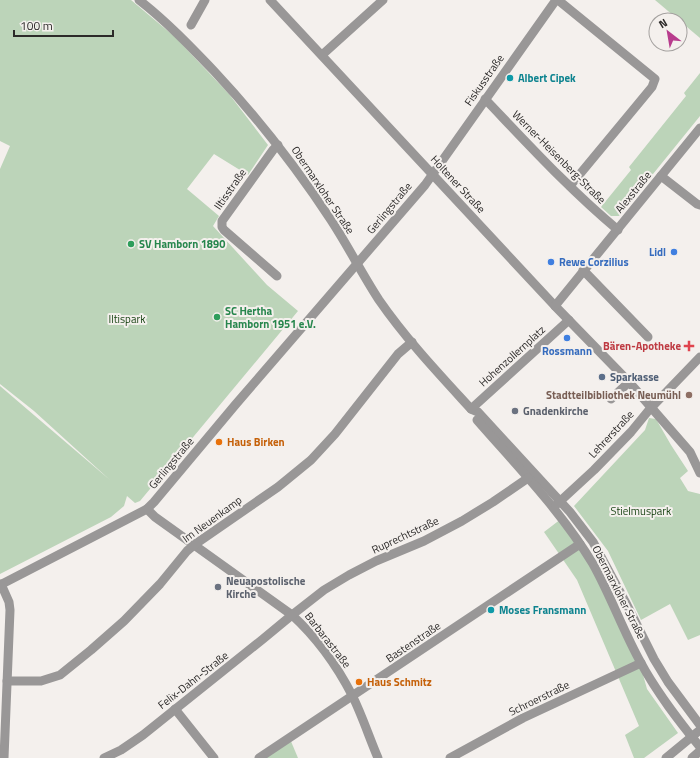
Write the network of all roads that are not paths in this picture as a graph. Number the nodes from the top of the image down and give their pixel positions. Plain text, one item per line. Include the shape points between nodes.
1 (139, 0) edge
2 (205, 0) edge
3 (270, 0) edge
4 (383, 0) edge
5 (557, 0) edge
6 (191, 25) dead end
7 (322, 55) junction
8 (485, 99) junction
9 (700, 128) edge
10 (278, 145) junction
11 (432, 174) junction
12 (661, 176) junction
13 (570, 186) junction
14 (700, 205) edge
15 (618, 230) junction
16 (357, 264) junction
17 (584, 270) junction
18 (277, 276) dead end
19 (555, 306) junction
20 (565, 324) junction
21 (648, 337) dead end
22 (412, 342) junction
23 (700, 357) edge
24 (630, 382) junction
25 (611, 399) dead end
26 (652, 408) junction
27 (471, 409) junction
28 (700, 473) edge
29 (528, 478) junction
30 (557, 504) junction
31 (147, 509) junction
32 (580, 544) junction
33 (194, 545) junction
34 (1, 584) edge
35 (292, 615) junction
36 (641, 663) junction
37 (7, 681) junction
38 (353, 696) junction
39 (176, 709) junction
40 (700, 725) edge
41 (700, 730) edge
42 (692, 737) junction
43 (700, 747) edge
44 (700, 751) edge
45 (4, 758) edge
46 (104, 758) edge
47 (214, 758) edge
48 (259, 758) edge
49 (378, 758) edge
50 (450, 758) edge
51 (666, 758) edge
52 (692, 758) edge

1 - 10 street, Obermarxloher Straße via 200,56
2 - 6 street
3 - 7 street, Holtener Straße
4 - 7 street
5 - 8 street, Fiskusstraße
5 - 13 street via 655,79 652,87
7 - 11 street, Holtener Straße
8 - 11 street, Fiskusstraße
8 - 13 street, Werner-Heisenberg-Straße
9 - 12 street, Alexstraße
10 - 16 street, Obermarxloher Straße via 332,222
10 - 18 street, Iltisstraße via 222,221 224,230
11 - 16 street, Gerlingstraße
11 - 19 street, Holtener Straße
12 - 14 street
12 - 15 street, Alexstraße
13 - 15 street, Werner-Heisenberg-Straße
15 - 17 street, Alexstraße
16 - 22 street, Obermarxloher Straße
16 - 31 street, Gerlingstraße
17 - 19 street, Alexstraße
17 - 21 street
19 - 20 street, Holtener Straße
20 - 24 street, Holtener Straße
20 - 27 street, Hohenzollernplatz
22 - 27 street, Obermarxloher Straße
22 - 33 street, Im Neuenkamp via 398,354 335,434 311,460 278,487
23 - 26 street, Lehrerstraße
24 - 25 street
24 - 26 street, Holtener Straße
26 - 28 street, Holtener Straße via 690,452
26 - 30 street, Lehrerstraße via 620,444
27 - 29 street, Obermarxloher Straße via 473,416
27 - 30 street, Obermarxloher Straße via 478,412
29 - 30 street, Obermarxloher Straße
29 - 35 street, Ruprechtstraße via 431,538 349,576 320,593
30 - 32 street, Obermarxloher Straße
30 - 40 street, Obermarxloher Straße via 593,542 654,659
31 - 33 street, Barbarastraße
31 - 34 street, Gerlingstraße
32 - 36 street, Obermarxloher Straße via 597,572
32 - 38 street, Bastenstraße
33 - 35 street, Barbarastraße
33 - 37 street, Im Neuenkamp via 124,621 60,675 41,681
34 - 37 street, Gerlingstraße via 10,610
35 - 38 street, Barbarastraße via 328,657
35 - 39 street, Felix-Dahn-Straße
36 - 42 street, Obermarxloher Straße
36 - 50 street, Schroerstraße via 523,718
37 - 45 street, Gerlingstraße
38 - 48 street, Bastenstraße
38 - 49 street, Barbarastraße
39 - 46 street, Felix-Dahn-Straße via 121,750
39 - 47 street
41 - 42 street
42 - 43 street, Obermarxloher Straße
42 - 51 street
44 - 52 street

